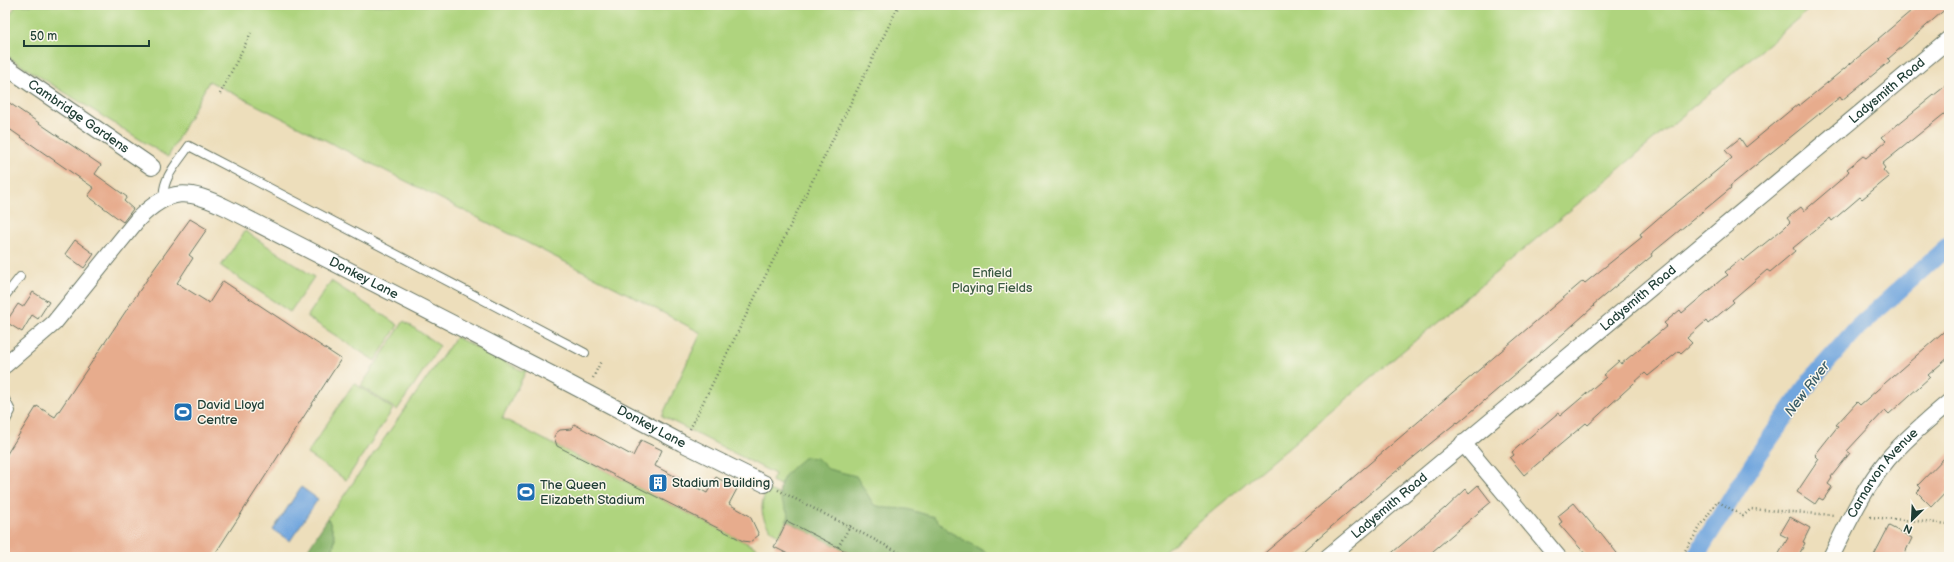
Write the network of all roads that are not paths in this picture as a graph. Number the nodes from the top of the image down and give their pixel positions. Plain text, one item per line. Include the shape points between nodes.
1 (1949, 39) edge
2 (5, 66) edge
3 (152, 167) dead end
4 (164, 198) junction
5 (20, 277) dead end
6 (5, 296) edge
7 (585, 353) dead end
8 (5, 365) edge
9 (5, 399) edge
10 (1949, 402) edge
11 (5, 422) edge
12 (1463, 443) junction
13 (765, 484) road end
14 (1328, 557) edge
15 (1558, 557) edge
16 (1831, 557) edge

1 - 12 street, Ladysmith Road
2 - 3 street, Cambridge Gardens
4 - 7 lane via 162,190 166,181 189,146
4 - 8 street, Donkey Lane via 138,219 54,324
4 - 13 street, Donkey Lane via 192,194 212,201
5 - 6 lane
9 - 11 lane via 12,411
10 - 16 street, Carnarvon Avenue via 1889,458 1866,489
12 - 14 street, Ladysmith Road
12 - 15 street

